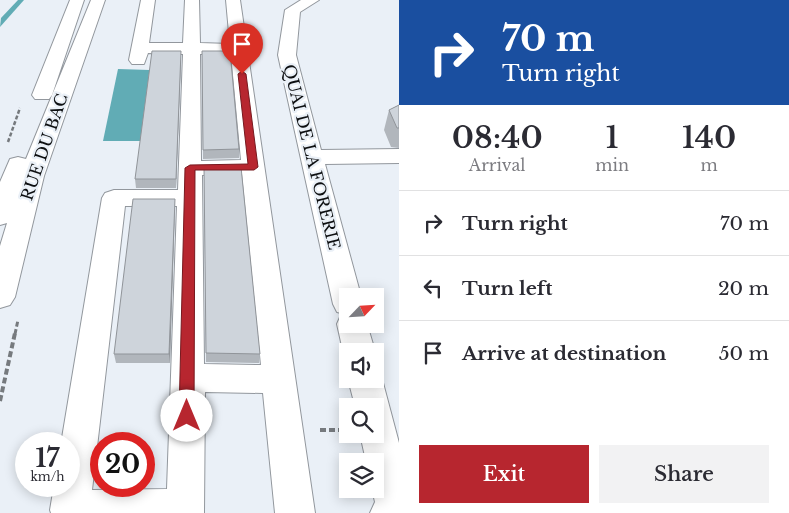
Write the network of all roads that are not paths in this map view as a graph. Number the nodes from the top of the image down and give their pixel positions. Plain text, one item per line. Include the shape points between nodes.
1 (77, 0) edge
2 (98, 0) edge
3 (148, 0) edge
4 (192, 0) edge
5 (233, 0) edge
6 (312, 0) edge
7 (190, 48) junction
8 (239, 49) junction
9 (399, 156) edge
10 (313, 157) junction
11 (254, 167) junction
12 (189, 183) junction
13 (0, 217) edge
14 (344, 288) edge
15 (0, 297) edge
16 (187, 378) junction
17 (278, 379) junction
18 (381, 443) edge
19 (295, 513) edge
20 (390, 513) edge

1 - 13 main road, RUE DU BAC
2 - 15 main road, RUE DU BAC via 32,176
3 - 7 main road via 139,54
4 - 7 main road
5 - 8 main road
6 - 10 main road, QUAI DE LA FORERIE via 293,10 287,55
7 - 8 main road
7 - 12 main road
8 - 11 main road
9 - 10 main road
10 - 14 main road, QUAI DE LA FORERIE
11 - 12 main road
11 - 17 main road
12 - 16 main road
12 - 16 main road via 114,198 70,510 186,509
16 - 17 main road
17 - 19 main road
18 - 20 main road via 396,508

